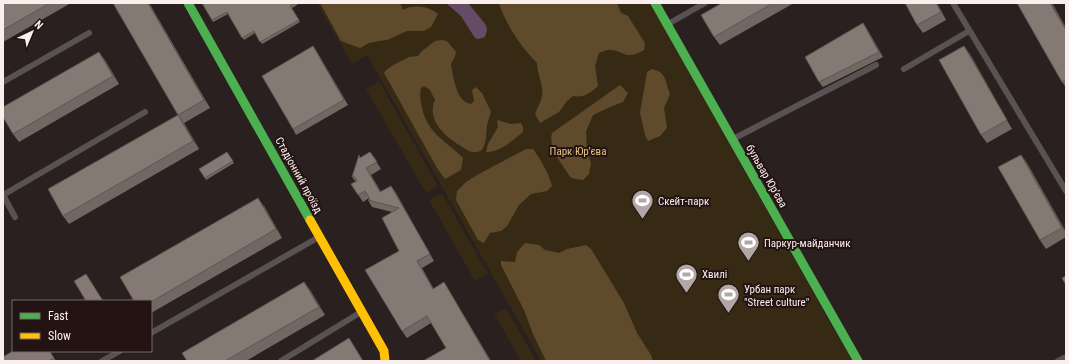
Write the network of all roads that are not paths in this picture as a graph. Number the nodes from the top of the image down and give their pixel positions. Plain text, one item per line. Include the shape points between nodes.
1 (188, 3) edge
2 (655, 3) edge
3 (704, 3) edge
4 (953, 3) edge
5 (667, 24) junction
6 (969, 31) junction
7 (89, 33) dead end
8 (876, 65) edge
9 (904, 69) dead end
10 (3, 82) edge
11 (145, 112) dead end
12 (732, 139) junction
13 (1066, 191) edge
14 (3, 195) edge
15 (15, 217) dead end
16 (320, 236) junction
17 (362, 312) junction
18 (152, 332) edge
19 (118, 352) edge
20 (102, 361) edge
21 (280, 361) edge
22 (385, 361) edge
23 (858, 361) edge

1 - 16 street, Стадіонний проїзд
2 - 5 street, бульвар Юрʼєва
3 - 5 lane
4 - 6 lane
5 - 12 street, бульвар Юрʼєва
6 - 9 lane
6 - 13 lane
7 - 10 lane
8 - 12 lane
11 - 14 lane
12 - 23 street, бульвар Юрʼєва
14 - 15 lane
16 - 17 street, Стадіонний проїзд
16 - 18 lane
17 - 21 lane
17 - 22 street, Стадіонний проїзд via 384,350
19 - 20 lane

